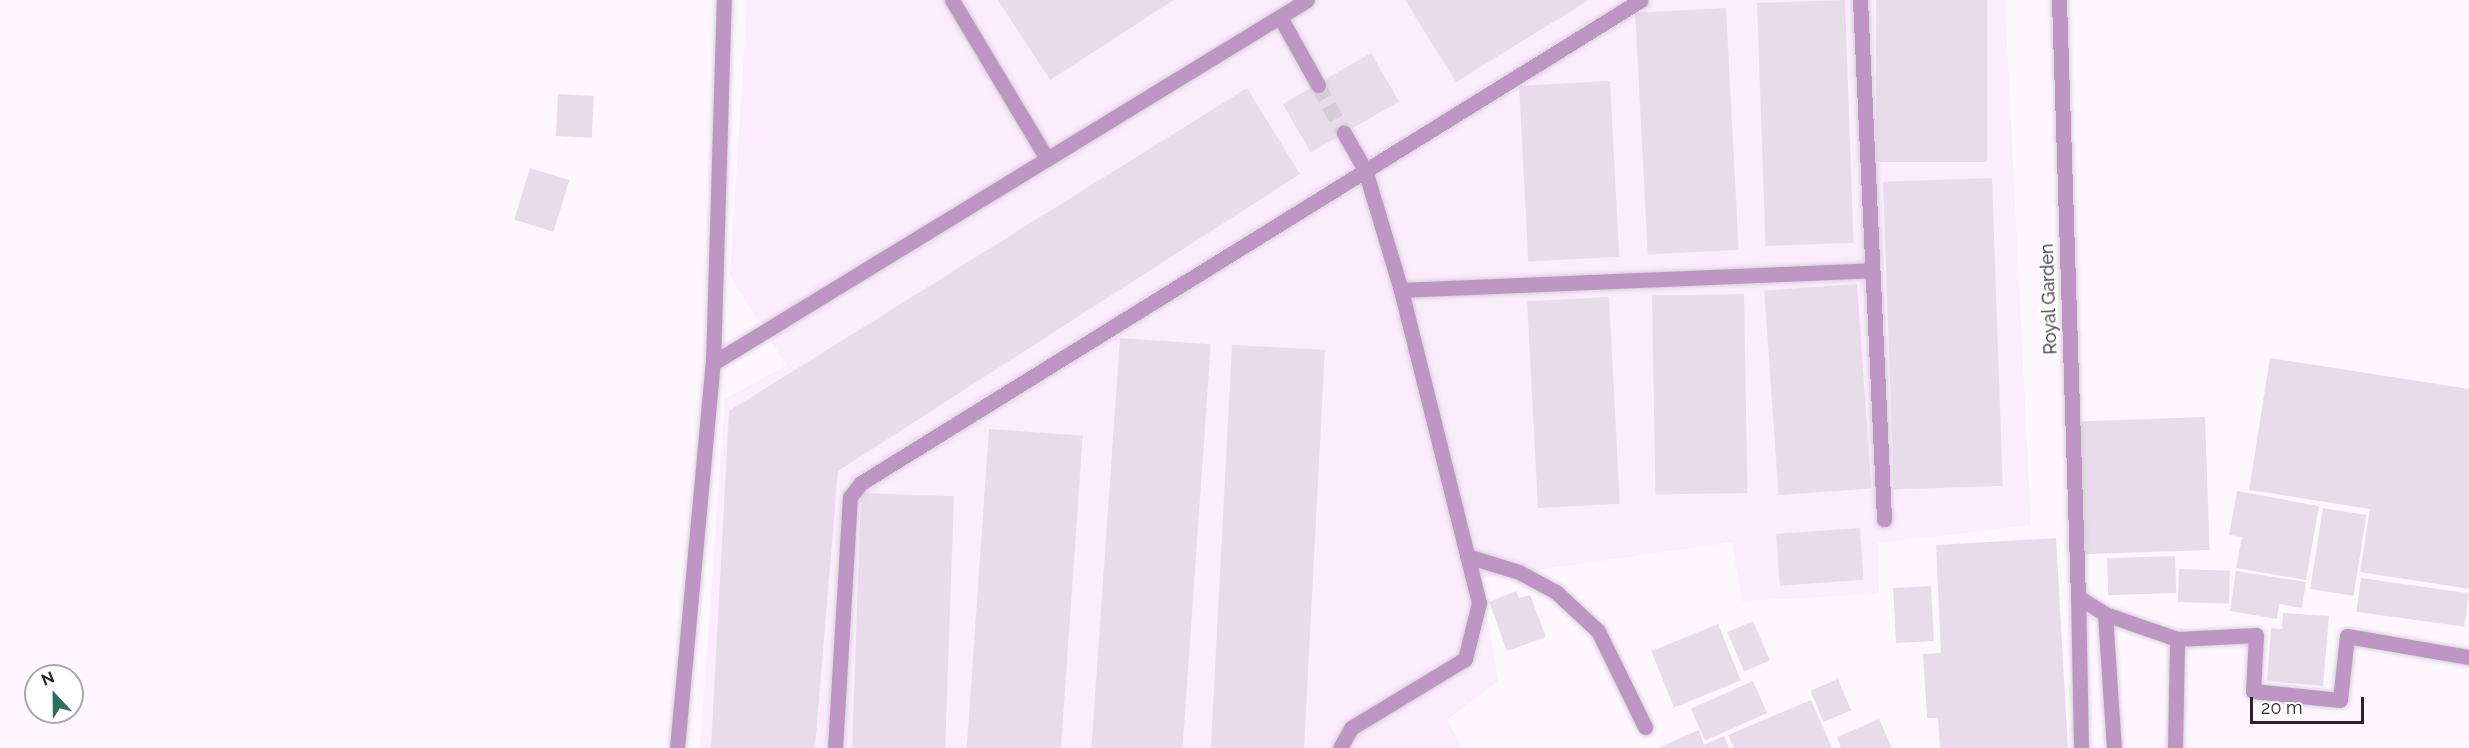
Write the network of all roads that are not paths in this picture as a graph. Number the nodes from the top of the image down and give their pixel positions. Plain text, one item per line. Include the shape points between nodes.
1 (724, 0) edge
2 (952, 0) edge
3 (1307, 0) edge
4 (1641, 0) edge
5 (1860, 0) edge
6 (2059, 0) edge
7 (1280, 17) junction
8 (1318, 85) tunnel mouth
9 (1344, 133) tunnel mouth
10 (1047, 159) junction
11 (1365, 170) junction
12 (1871, 270) junction
13 (1401, 290) junction
14 (713, 363) junction
15 (1884, 519) dead end
16 (1467, 556) junction
17 (2078, 597) junction
18 (2105, 614) junction
19 (2177, 639) junction
20 (2469, 657) edge
21 (1645, 727) dead end
22 (678, 748) edge
23 (835, 748) edge
24 (1340, 748) edge
25 (2081, 748) edge
26 (2114, 748) edge
27 (2175, 748) edge

1 - 14 street
2 - 10 street
3 - 7 street
4 - 11 street
5 - 12 street
6 - 17 street, Royal Garden
7 - 8 street
7 - 10 street
9 - 11 street
10 - 14 street
11 - 13 street
11 - 23 street via 861,483 850,497
12 - 13 street
12 - 15 street
13 - 16 street
14 - 22 street
16 - 21 street via 1519,572 1556,592 1589,624
16 - 24 street via 1479,603 1465,658 1351,728
17 - 18 street
17 - 25 street, Royal Garden
18 - 19 street
18 - 26 street
19 - 20 street via 2256,636 2253,691 2340,700 2347,636
19 - 27 street

